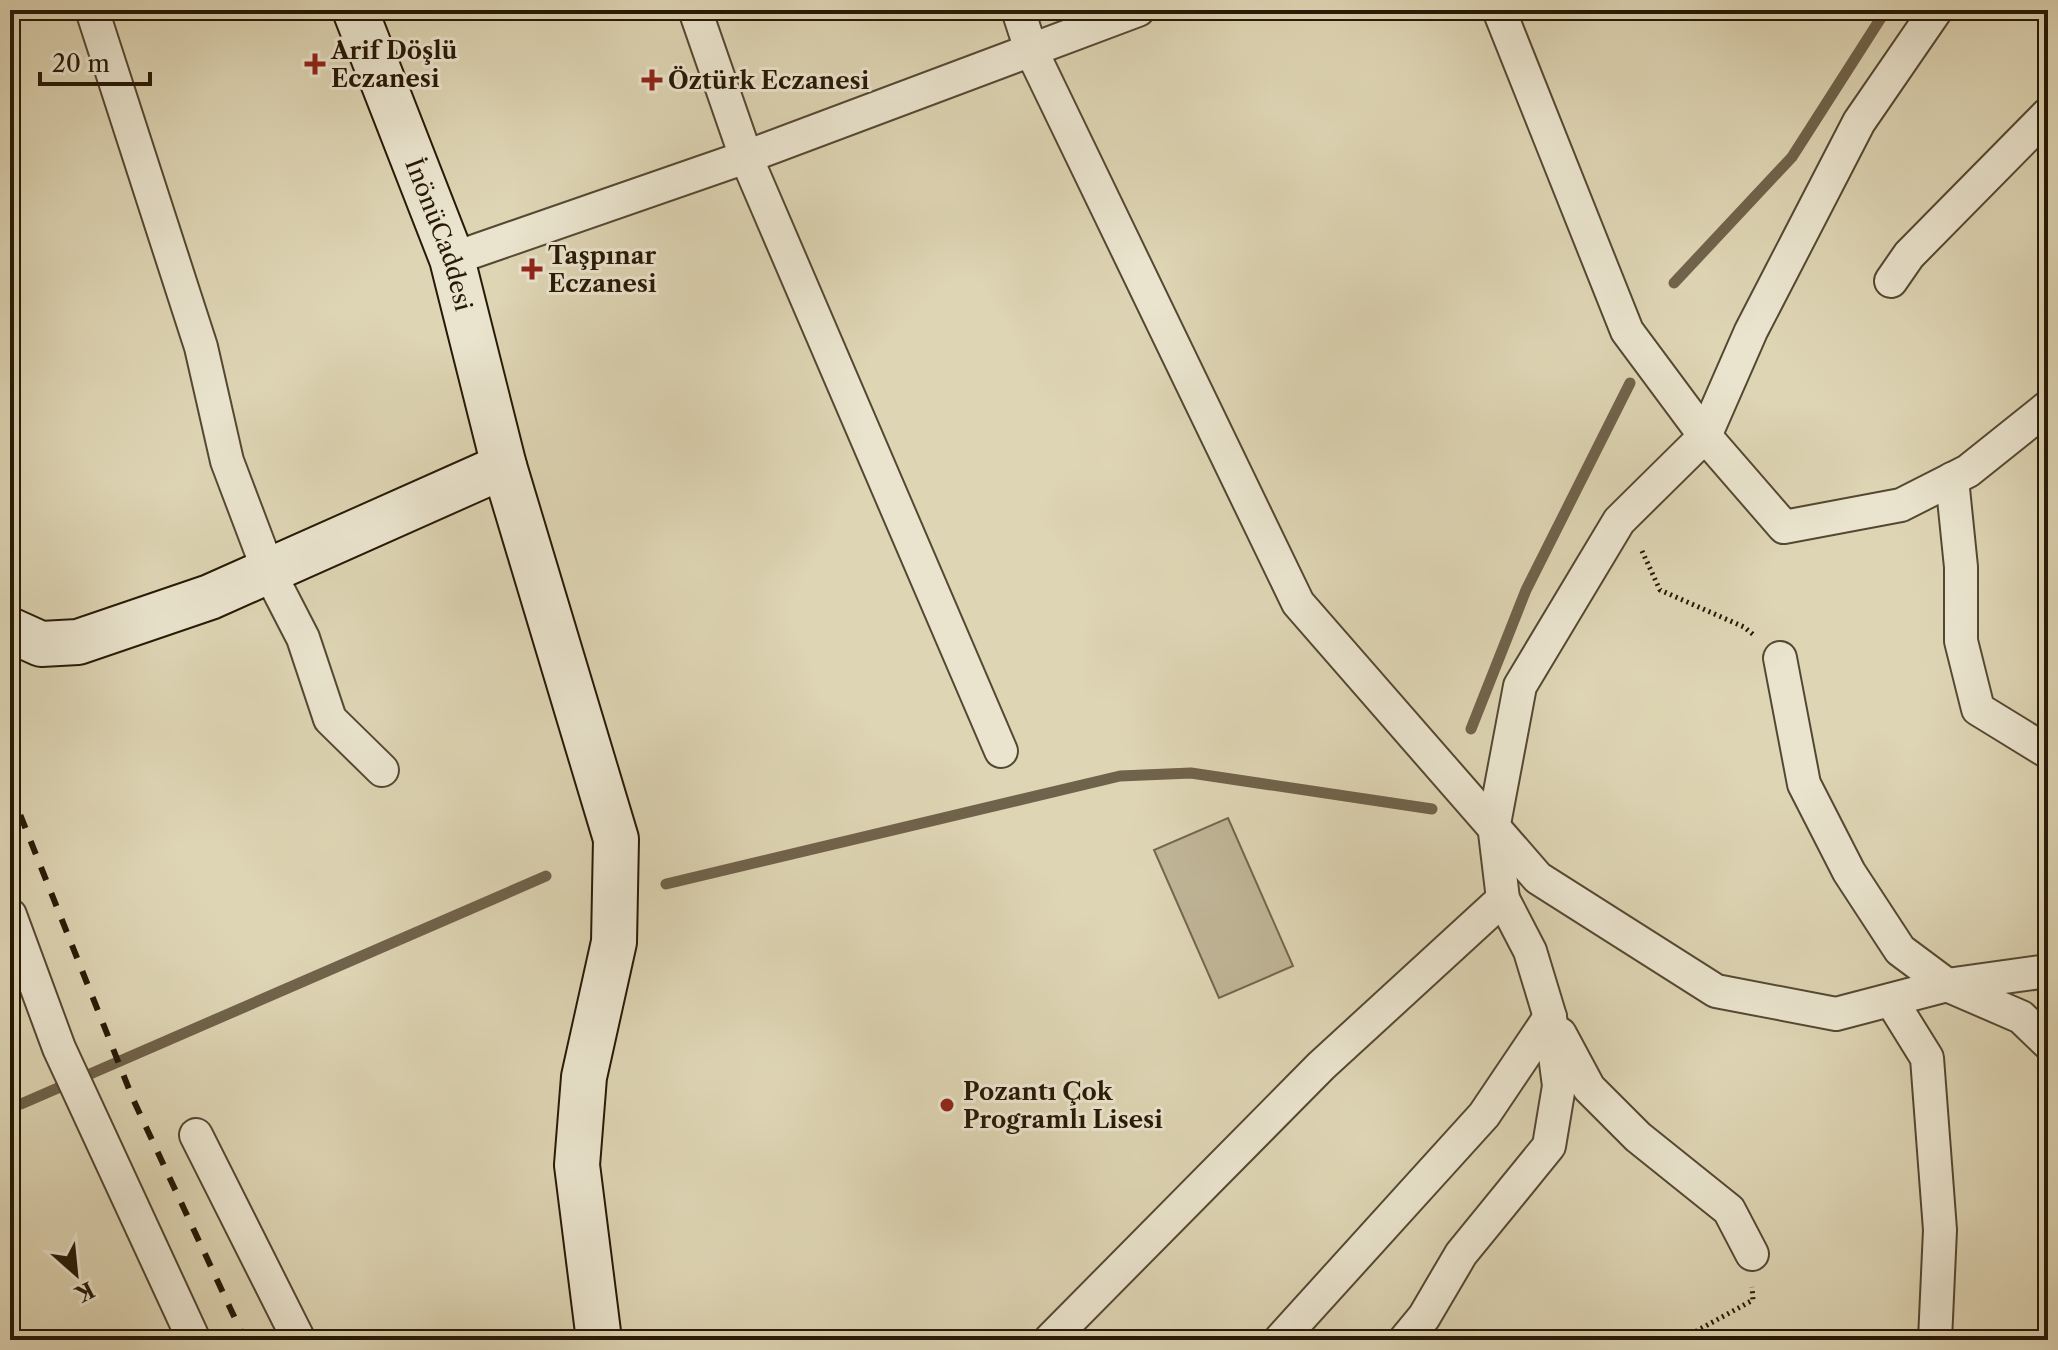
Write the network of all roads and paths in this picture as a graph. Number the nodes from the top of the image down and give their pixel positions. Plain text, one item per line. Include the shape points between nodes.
1 (92, 10) edge
2 (355, 10) edge
3 (695, 10) edge
4 (1018, 10) edge
5 (1138, 10) edge
6 (1499, 10) edge
7 (1936, 10) edge
8 (1031, 50) junction
9 (2048, 114) edge
10 (746, 157) junction
11 (452, 259) junction
12 (1891, 281) dead end
13 (2048, 407) edge
14 (1705, 436) junction
15 (504, 466) junction
16 (1952, 479) junction
17 (1619, 521) junction
18 (269, 572) junction
19 (10, 630) edge
20 (1780, 658) joint
21 (1001, 751) dead end
22 (2048, 752) edge
23 (382, 770) dead end
24 (1494, 824) junction
25 (1503, 899) junction
26 (10, 915) edge
27 (2048, 971) edge
28 (1947, 985) junction
29 (1891, 1000) junction
30 (1550, 1017) junction
31 (2048, 1043) edge
32 (196, 1135) dead end
33 (1752, 1254) joint
34 (194, 1340) edge
35 (299, 1340) edge
36 (599, 1340) edge
37 (1050, 1340) edge
38 (1280, 1340) edge
39 (1405, 1340) edge
40 (1680, 1340) edge
41 (1935, 1340) edge

1 - 18 street via 197,333 227,461
2 - 11 main road, İnönüCaddesi
3 - 10 street
4 - 8 street
5 - 8 street
6 - 14 street via 1627,331
7 - 14 street via 1859,122 1751,331
8 - 10 street
8 - 24 street via 1298,603
9 - 12 street via 1909,255
10 - 11 street
10 - 21 street
11 - 15 main road, İnönüCaddesi
13 - 16 street
14 - 16 street via 1784,527 1901,505
14 - 17 street
15 - 18 main road
15 - 36 main road, İnönüCaddesi via 616,839 614,942 584,1077 577,1165
16 - 22 street via 1961,567 1961,641 1978,709
17 - 20 path via 1646,556 1660,590 1744,627
17 - 24 street via 1520,686
18 - 19 main road via 78,642 41,644
18 - 23 street via 303,638 330,719
20 - 28 street via 1804,784 1849,872 1900,950
24 - 25 street
24 - 29 street via 1538,878 1716,991 1836,1014
25 - 30 street via 1530,951
25 - 37 street via 1321,1066
26 - 34 street via 59,1048
27 - 28 street
28 - 29 street
28 - 31 street via 2021,1017
29 - 41 street via 1927,1058 1940,1230
30 - 33 street via 1589,1088 1638,1137 1729,1210
30 - 38 street via 1484,1115
30 - 39 street via 1559,1086 1549,1146 1461,1254
32 - 35 street
33 - 40 path via 1753,1300

